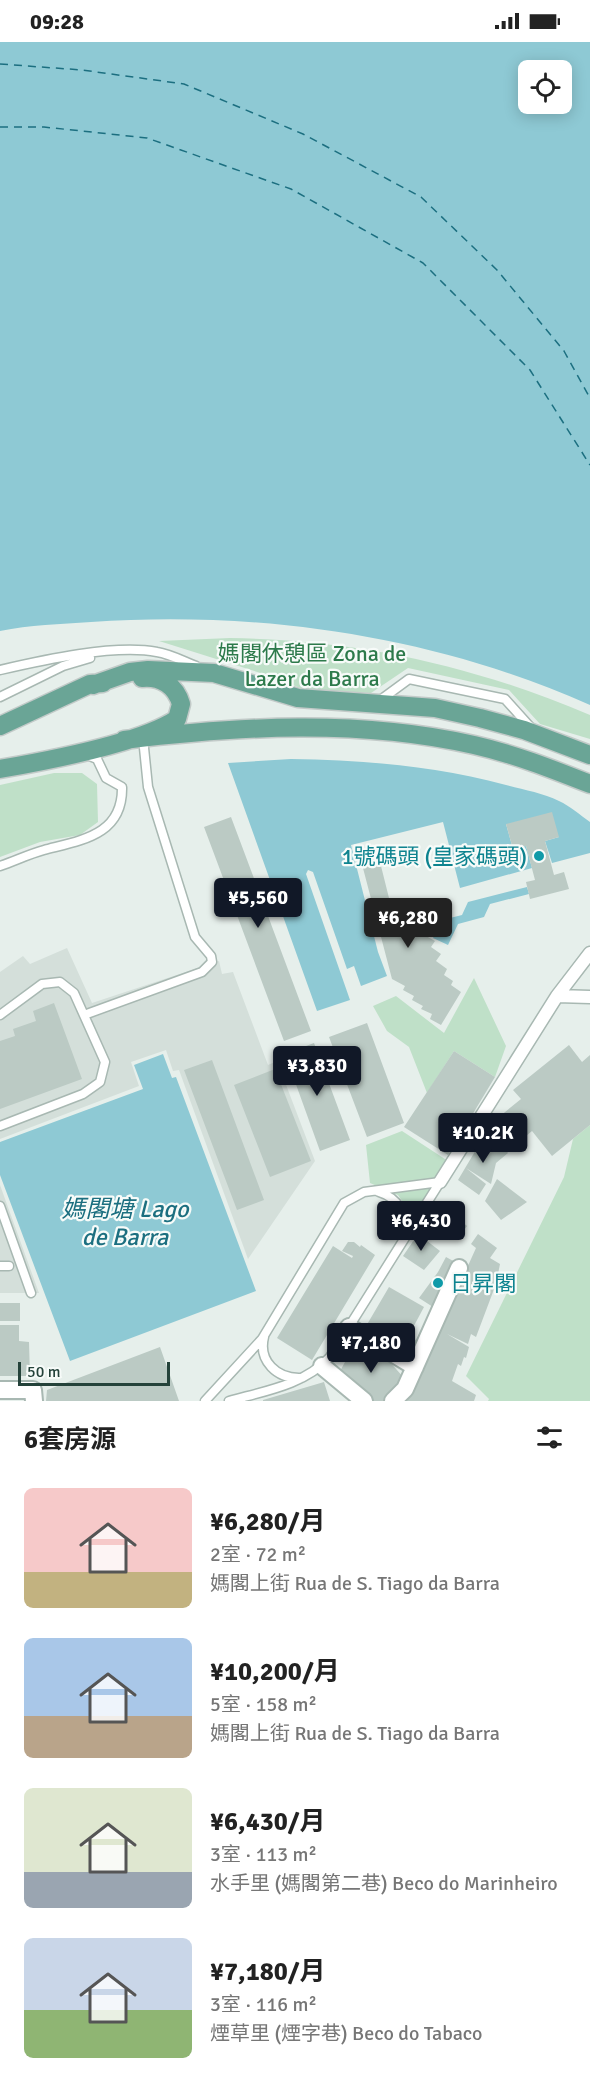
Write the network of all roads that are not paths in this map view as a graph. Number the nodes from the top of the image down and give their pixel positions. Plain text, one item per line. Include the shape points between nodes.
1 (123, 651) junction
2 (0, 670) edge
3 (214, 674) junction
4 (93, 685) junction
5 (0, 697) edge
6 (376, 703) junction
7 (0, 726) edge
8 (536, 734) junction
9 (143, 738) junction
10 (124, 740) junction
11 (76, 752) junction
12 (590, 754) edge
13 (0, 769) edge
14 (590, 784) edge
15 (0, 866) edge
16 (590, 953) edge
17 (557, 996) junction
18 (590, 997) edge
19 (0, 1015) edge
20 (84, 1015) junction
21 (0, 1126) edge
22 (440, 1182) junction
23 (364, 1192) junction
24 (0, 1206) edge
25 (400, 1247) junction
26 (459, 1268) dead end
27 (32, 1293) dead end
28 (349, 1327) junction
29 (265, 1333) junction
30 (415, 1367) junction
31 (317, 1370) junction
32 (336, 1379) junction
33 (0, 1390) edge
34 (33, 1396) edge
35 (205, 1401) edge
36 (229, 1401) edge
37 (343, 1401) edge
38 (364, 1401) edge
39 (393, 1401) edge

1 - 2 lane
1 - 3 lane via 155,651
1 - 5 lane via 63,666
3 - 4 main road via 148,670
3 - 6 main road via 298,698
4 - 7 main road
4 - 10 main road via 147,677 162,681 178,695 181,704 177,720
6 - 8 main road via 435,708
6 - 8 lane via 409,679 505,699
8 - 12 main road
9 - 10 main road
9 - 14 main road via 280,728 389,731 516,756
9 - 20 lane via 148,788 195,937 212,962 202,972
10 - 11 main road
11 - 13 main road
11 - 15 lane via 97,759 106,778 122,787 117,816 81,841
16 - 17 street
17 - 18 street
17 - 22 street
19 - 20 lane via 51,981 68,986
20 - 21 lane via 105,1062 100,1082 83,1094
22 - 23 lane
22 - 25 lane
23 - 25 lane via 387,1194 397,1202 406,1224
23 - 29 lane via 344,1203
24 - 27 lane
25 - 28 lane
26 - 30 street
28 - 30 street
28 - 31 lane
29 - 31 lane via 264,1353 274,1370 292,1378
29 - 35 lane
30 - 39 street via 405,1389
31 - 32 street
31 - 36 lane via 300,1380
32 - 37 street
32 - 38 street
33 - 34 street

